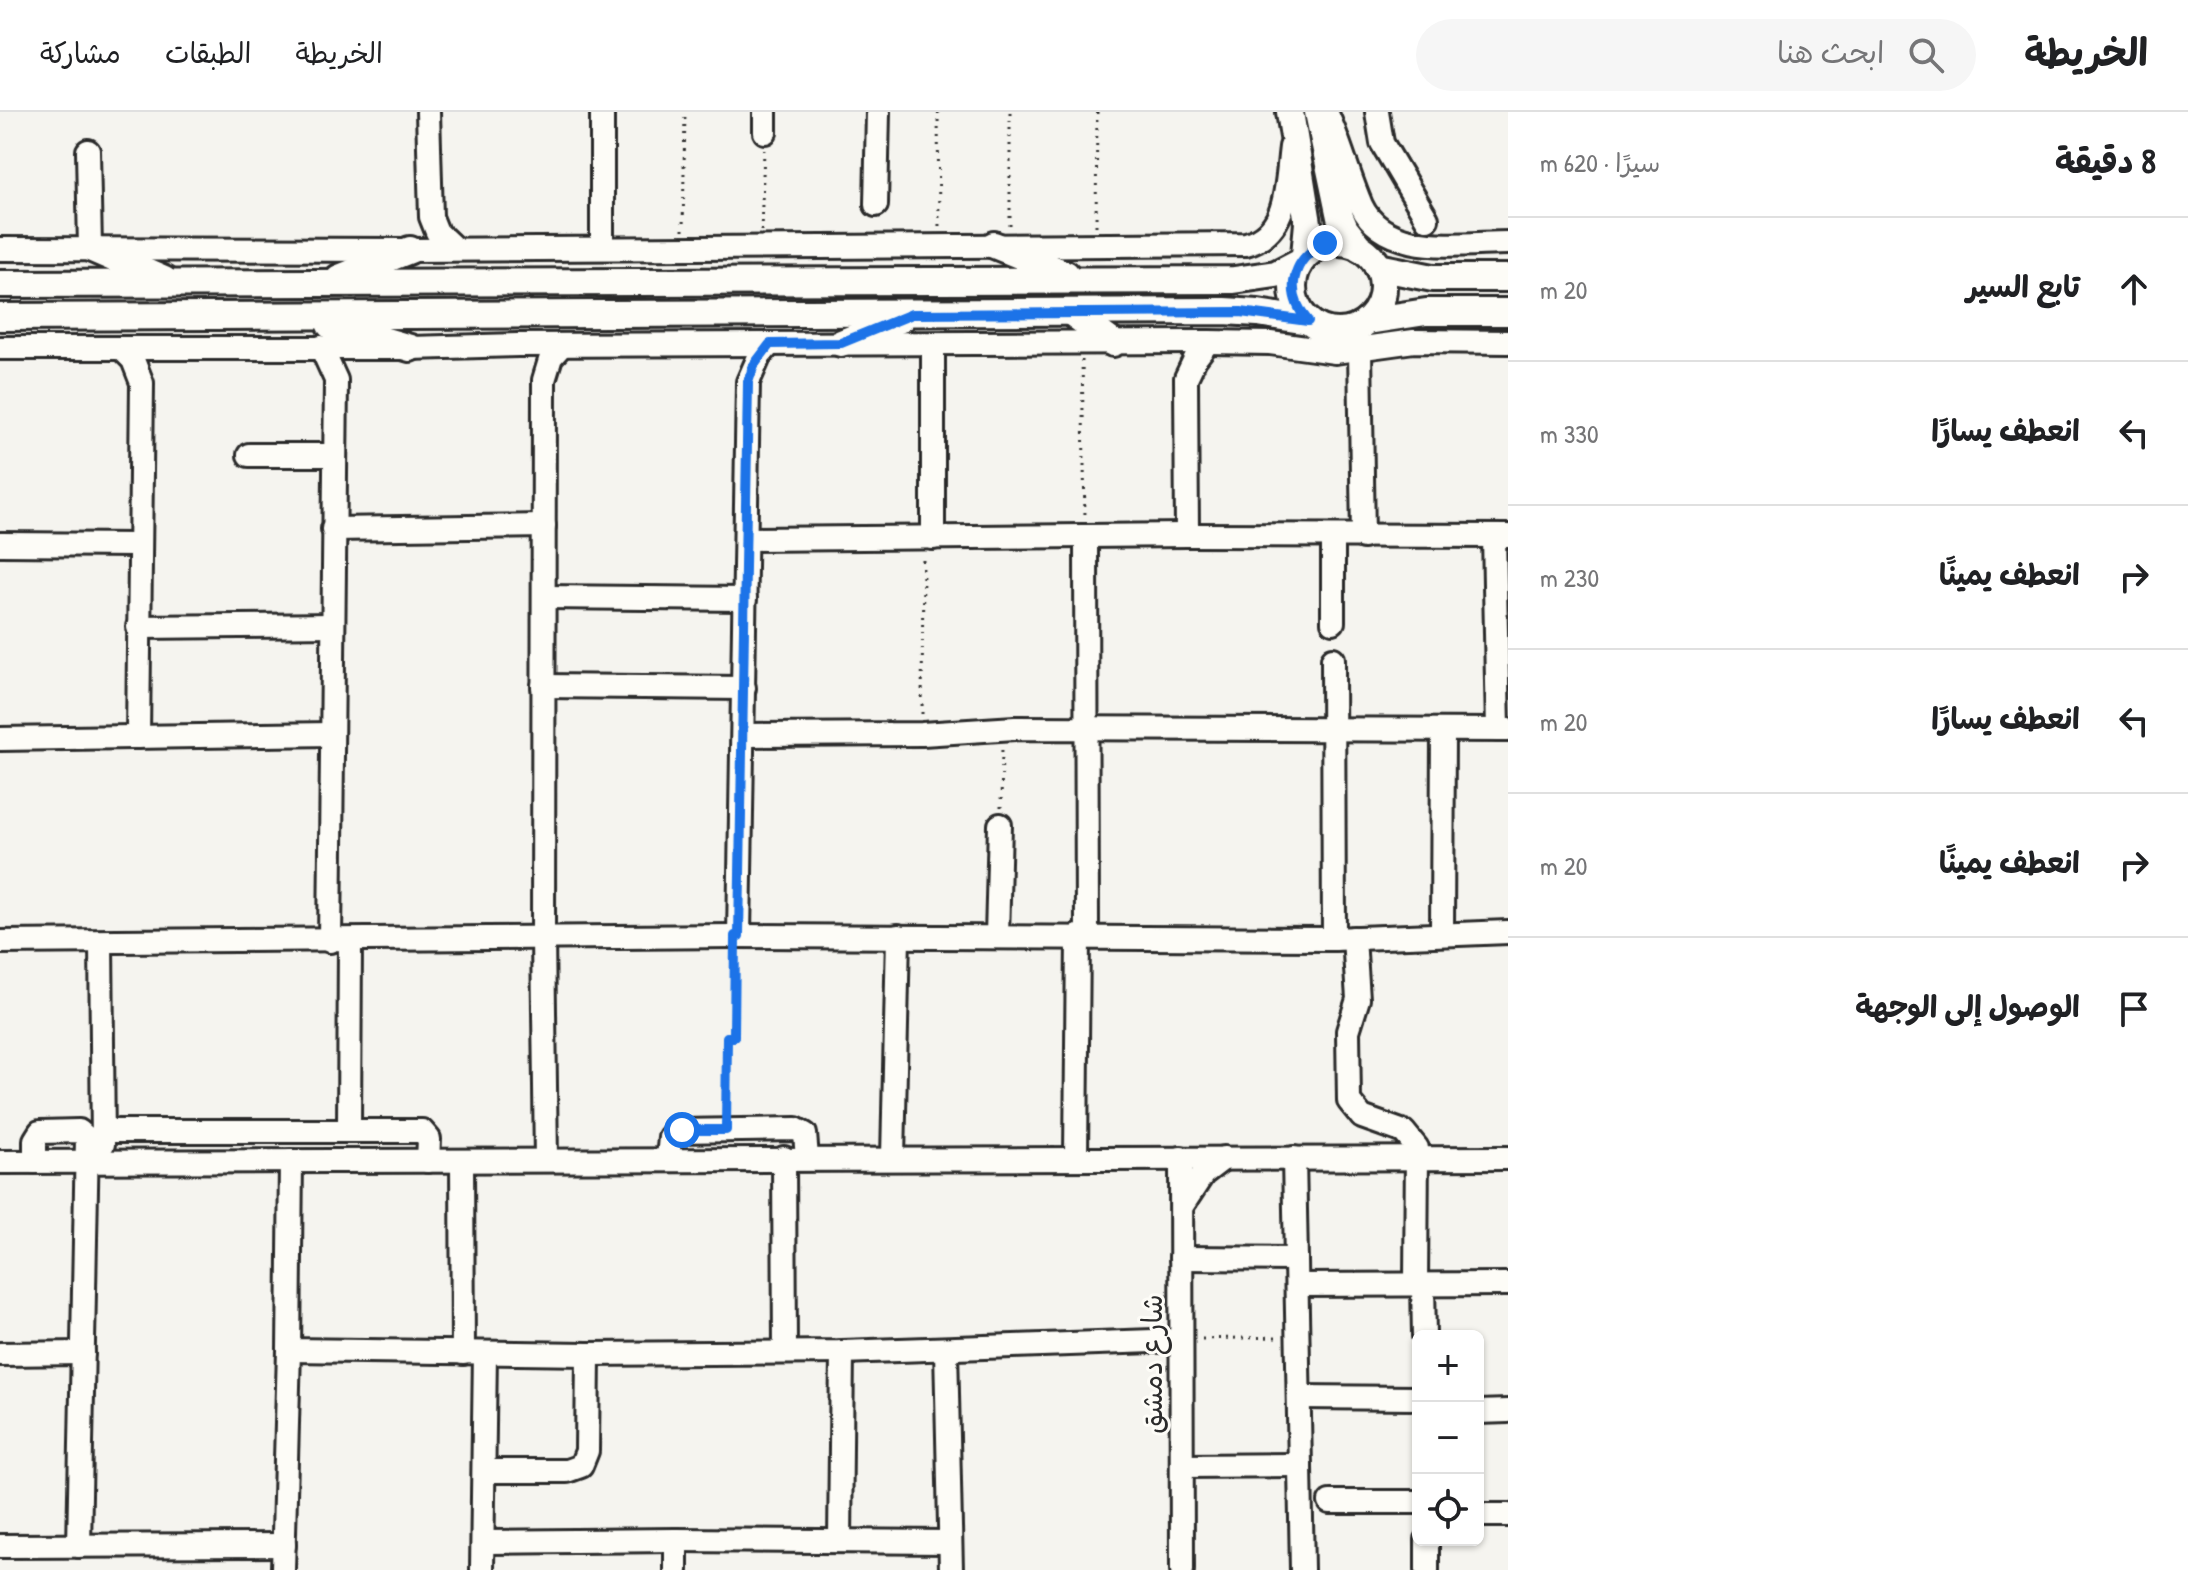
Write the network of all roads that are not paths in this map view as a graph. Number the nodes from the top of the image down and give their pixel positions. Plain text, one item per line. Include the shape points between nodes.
1 (428, 112) edge
2 (602, 112) edge
3 (878, 112) edge
4 (1318, 112) edge
5 (1326, 112) edge
6 (1377, 112) edge
7 (1291, 121) edge
8 (88, 151) dead end
9 (876, 205) dead end
10 (430, 209) junction
11 (1427, 219) dead end
12 (1508, 243) edge
13 (1002, 245) junction
14 (602, 247) junction
15 (90, 248) junction
16 (0, 249) edge
17 (455, 249) junction
18 (410, 250) junction
19 (1369, 257) junction
20 (1303, 258) junction
21 (1508, 278) edge
22 (1080, 279) junction
23 (0, 284) edge
24 (174, 284) junction
25 (326, 284) junction
26 (1508, 312) edge
27 (1072, 313) junction
28 (912, 314) junction
29 (299, 316) junction
30 (0, 317) edge
31 (1308, 321) junction
32 (1368, 321) junction
33 (1208, 342) junction
34 (1508, 342) edge
35 (841, 343) junction
36 (1113, 343) junction
37 (1163, 343) junction
38 (722, 344) junction
39 (770, 344) junction
40 (933, 344) junction
41 (518, 345) junction
42 (562, 345) junction
43 (354, 346) junction
44 (164, 347) junction
45 (321, 347) junction
46 (0, 348) edge
47 (121, 348) junction
48 (410, 348) junction
49 (1360, 350) junction
50 (1186, 378) junction
51 (336, 380) junction
52 (544, 380) junction
53 (748, 382) junction
54 (142, 383) junction
55 (249, 455) dead end
56 (335, 455) junction
57 (544, 526) junction
58 (333, 529) junction
59 (1187, 535) junction
60 (1501, 536) edge
61 (1086, 537) junction
62 (1333, 537) junction
63 (1363, 537) junction
64 (928, 538) junction
65 (746, 539) junction
66 (0, 544) edge
67 (138, 545) junction
68 (544, 597) junction
69 (745, 599) junction
70 (1333, 622) dead end
71 (333, 625) junction
72 (138, 627) junction
73 (1333, 659) dead end
74 (543, 686) junction
75 (744, 688) junction
76 (1086, 729) junction
77 (1334, 729) junction
78 (1503, 730) edge
79 (1443, 731) junction
80 (332, 734) junction
81 (743, 735) junction
82 (138, 737) junction
83 (0, 739) edge
84 (1000, 825) road end
85 (1508, 932) edge
86 (1442, 933) junction
87 (737, 936) junction
88 (898, 936) junction
89 (997, 936) junction
90 (1082, 936) junction
91 (543, 937) junction
92 (1344, 938) junction
93 (340, 941) junction
94 (0, 942) edge
95 (101, 942) junction
96 (103, 1131) junction
97 (259, 1131) junction
98 (349, 1131) junction
99 (1076, 1157) junction
100 (784, 1158) junction
101 (807, 1158) junction
102 (893, 1158) junction
103 (1137, 1158) junction
104 (1181, 1158) junction
105 (1224, 1158) junction
106 (1294, 1158) junction
107 (1418, 1158) junction
108 (1508, 1158) edge
109 (668, 1159) junction
110 (546, 1160) junction
111 (259, 1161) junction
112 (291, 1161) junction
113 (428, 1161) junction
114 (462, 1161) junction
115 (0, 1162) edge
116 (35, 1162) junction
117 (95, 1162) junction
118 (1181, 1207) junction
119 (1181, 1258) junction
120 (1296, 1259) junction
121 (1508, 1284) edge
122 (1297, 1285) junction
123 (1420, 1285) junction
124 (1424, 1330) edge
125 (1181, 1340) junction
126 (946, 1349) junction
127 (289, 1350) junction
128 (785, 1352) junction
129 (842, 1352) junction
130 (83, 1353) junction
131 (474, 1353) junction
132 (0, 1354) edge
133 (588, 1354) junction
134 (1299, 1397) junction
135 (1412, 1398) edge
136 (1508, 1411) edge
137 (1484, 1412) edge
138 (1300, 1465) junction
139 (1182, 1466) junction
140 (484, 1471) junction
141 (1330, 1502) dead end
142 (1412, 1502) edge
143 (1484, 1515) edge
144 (1508, 1515) edge
145 (676, 1540) junction
146 (840, 1541) junction
147 (484, 1542) junction
148 (950, 1542) junction
149 (284, 1545) junction
150 (0, 1546) edge
151 (79, 1546) junction
152 (1427, 1546) edge
153 (283, 1570) edge
154 (482, 1570) edge
155 (676, 1570) edge
156 (951, 1570) edge
157 (1182, 1570) edge
158 (1302, 1570) edge
159 (1427, 1570) edge

1 - 10 street
2 - 14 street
3 - 9 street
4 - 19 main road via 1340,217
5 - 12 street via 1361,204 1380,229 1409,242
6 - 11 street via 1386,152
7 - 13 street via 1283,208 1273,228 1256,241
7 - 20 main road via 1308,223
8 - 15 street
10 - 17 street via 437,232
10 - 18 street
13 - 14 street
13 - 22 main road
14 - 17 street
15 - 16 street
15 - 18 street
15 - 24 main road
17 - 18 street
18 - 25 main road
19 - 20 main road via 1349,243 1325,243
19 - 21 main road via 1433,278
19 - 32 main road via 1383,290
20 - 22 main road via 1276,274 1248,280
20 - 31 main road via 1295,273 1294,299
22 - 25 main road
23 - 24 main road
24 - 25 main road
26 - 32 main road via 1426,312
27 - 28 main road
27 - 31 main road via 1241,312
27 - 36 main road
28 - 29 main road
28 - 35 main road
29 - 30 main road
29 - 48 main road
31 - 32 main road via 1331,332
33 - 37 street
33 - 49 street
33 - 50 street
34 - 49 street via 1414,341
35 - 39 street
35 - 40 street
36 - 37 street
36 - 40 street
37 - 50 street
38 - 39 street
38 - 42 street
38 - 53 street
39 - 53 street
40 - 64 street
41 - 42 street
41 - 48 street
41 - 52 street
42 - 52 street via 551,357
43 - 45 street
43 - 48 street
43 - 51 street
44 - 45 street
44 - 47 street
44 - 54 street
45 - 51 street
46 - 47 street
47 - 54 street via 133,360
49 - 63 street
50 - 59 street
51 - 56 street
52 - 57 street
53 - 65 street
54 - 67 street
55 - 56 street
56 - 58 street
57 - 58 street
57 - 68 street
58 - 71 street
59 - 61 street
59 - 62 street
60 - 63 street
60 - 78 street
61 - 64 street
61 - 76 street
62 - 63 street
62 - 70 street
64 - 65 street
65 - 69 street
66 - 67 street
67 - 72 street
68 - 69 street
68 - 74 street
69 - 75 street
71 - 72 street
71 - 80 street
72 - 82 street
73 - 77 street
74 - 75 street
74 - 91 street
75 - 81 street
76 - 77 street
76 - 81 street
76 - 90 street
77 - 79 street
77 - 92 street
78 - 79 street
79 - 86 street
80 - 82 street
80 - 93 street
81 - 87 street
82 - 83 street
84 - 89 street
85 - 86 street
86 - 92 street
87 - 88 street
87 - 91 street
88 - 89 street
88 - 102 street
89 - 90 street
90 - 92 street
90 - 99 street
91 - 93 street
91 - 110 street
92 - 107 street via 1358,999 1348,1031 1349,1101 1362,1117 1404,1132
93 - 95 street
93 - 98 street
94 - 95 street
95 - 96 street
96 - 97 street
96 - 117 street
97 - 98 street
97 - 111 street
98 - 113 street via 422,1131 429,1139
99 - 102 street
99 - 103 street
100 - 101 street
100 - 109 street
100 - 128 street
101 - 102 street
101 - 109 street via 800,1129 677,1131 670,1137
103 - 104 street
103 - 118 street via 1160,1172
104 - 105 street
104 - 118 street, شارع دمشق
105 - 106 street
105 - 118 street via 1203,1174
106 - 107 street
106 - 120 street
107 - 108 street
107 - 123 street
109 - 110 street
110 - 114 street
111 - 112 street
111 - 117 street
112 - 113 street
112 - 127 street
113 - 114 street
114 - 131 street
115 - 116 street
116 - 117 street
116 - 117 street via 40,1132 75,1131 87,1138
117 - 130 street
118 - 119 street, شارع دمشق
119 - 120 street
119 - 125 street, شارع دمشق
120 - 122 street
121 - 123 street
122 - 123 street
122 - 134 street
123 - 124 street
125 - 126 street
125 - 139 street, شارع دمشق
126 - 129 street
126 - 148 street
127 - 131 street
127 - 149 street
128 - 129 street
128 - 133 street
129 - 146 street
130 - 132 street
130 - 151 street
131 - 133 street
131 - 140 street
133 - 140 street via 587,1451 581,1466 567,1471
134 - 135 street
134 - 138 street
136 - 137 street
138 - 139 street
138 - 158 street
139 - 157 street, شارع دمشق
140 - 147 street
141 - 142 street
143 - 144 street
145 - 146 street
145 - 147 street
145 - 155 street
146 - 148 street
147 - 154 street
148 - 156 street
149 - 151 street
149 - 153 street
150 - 151 street
152 - 159 street

